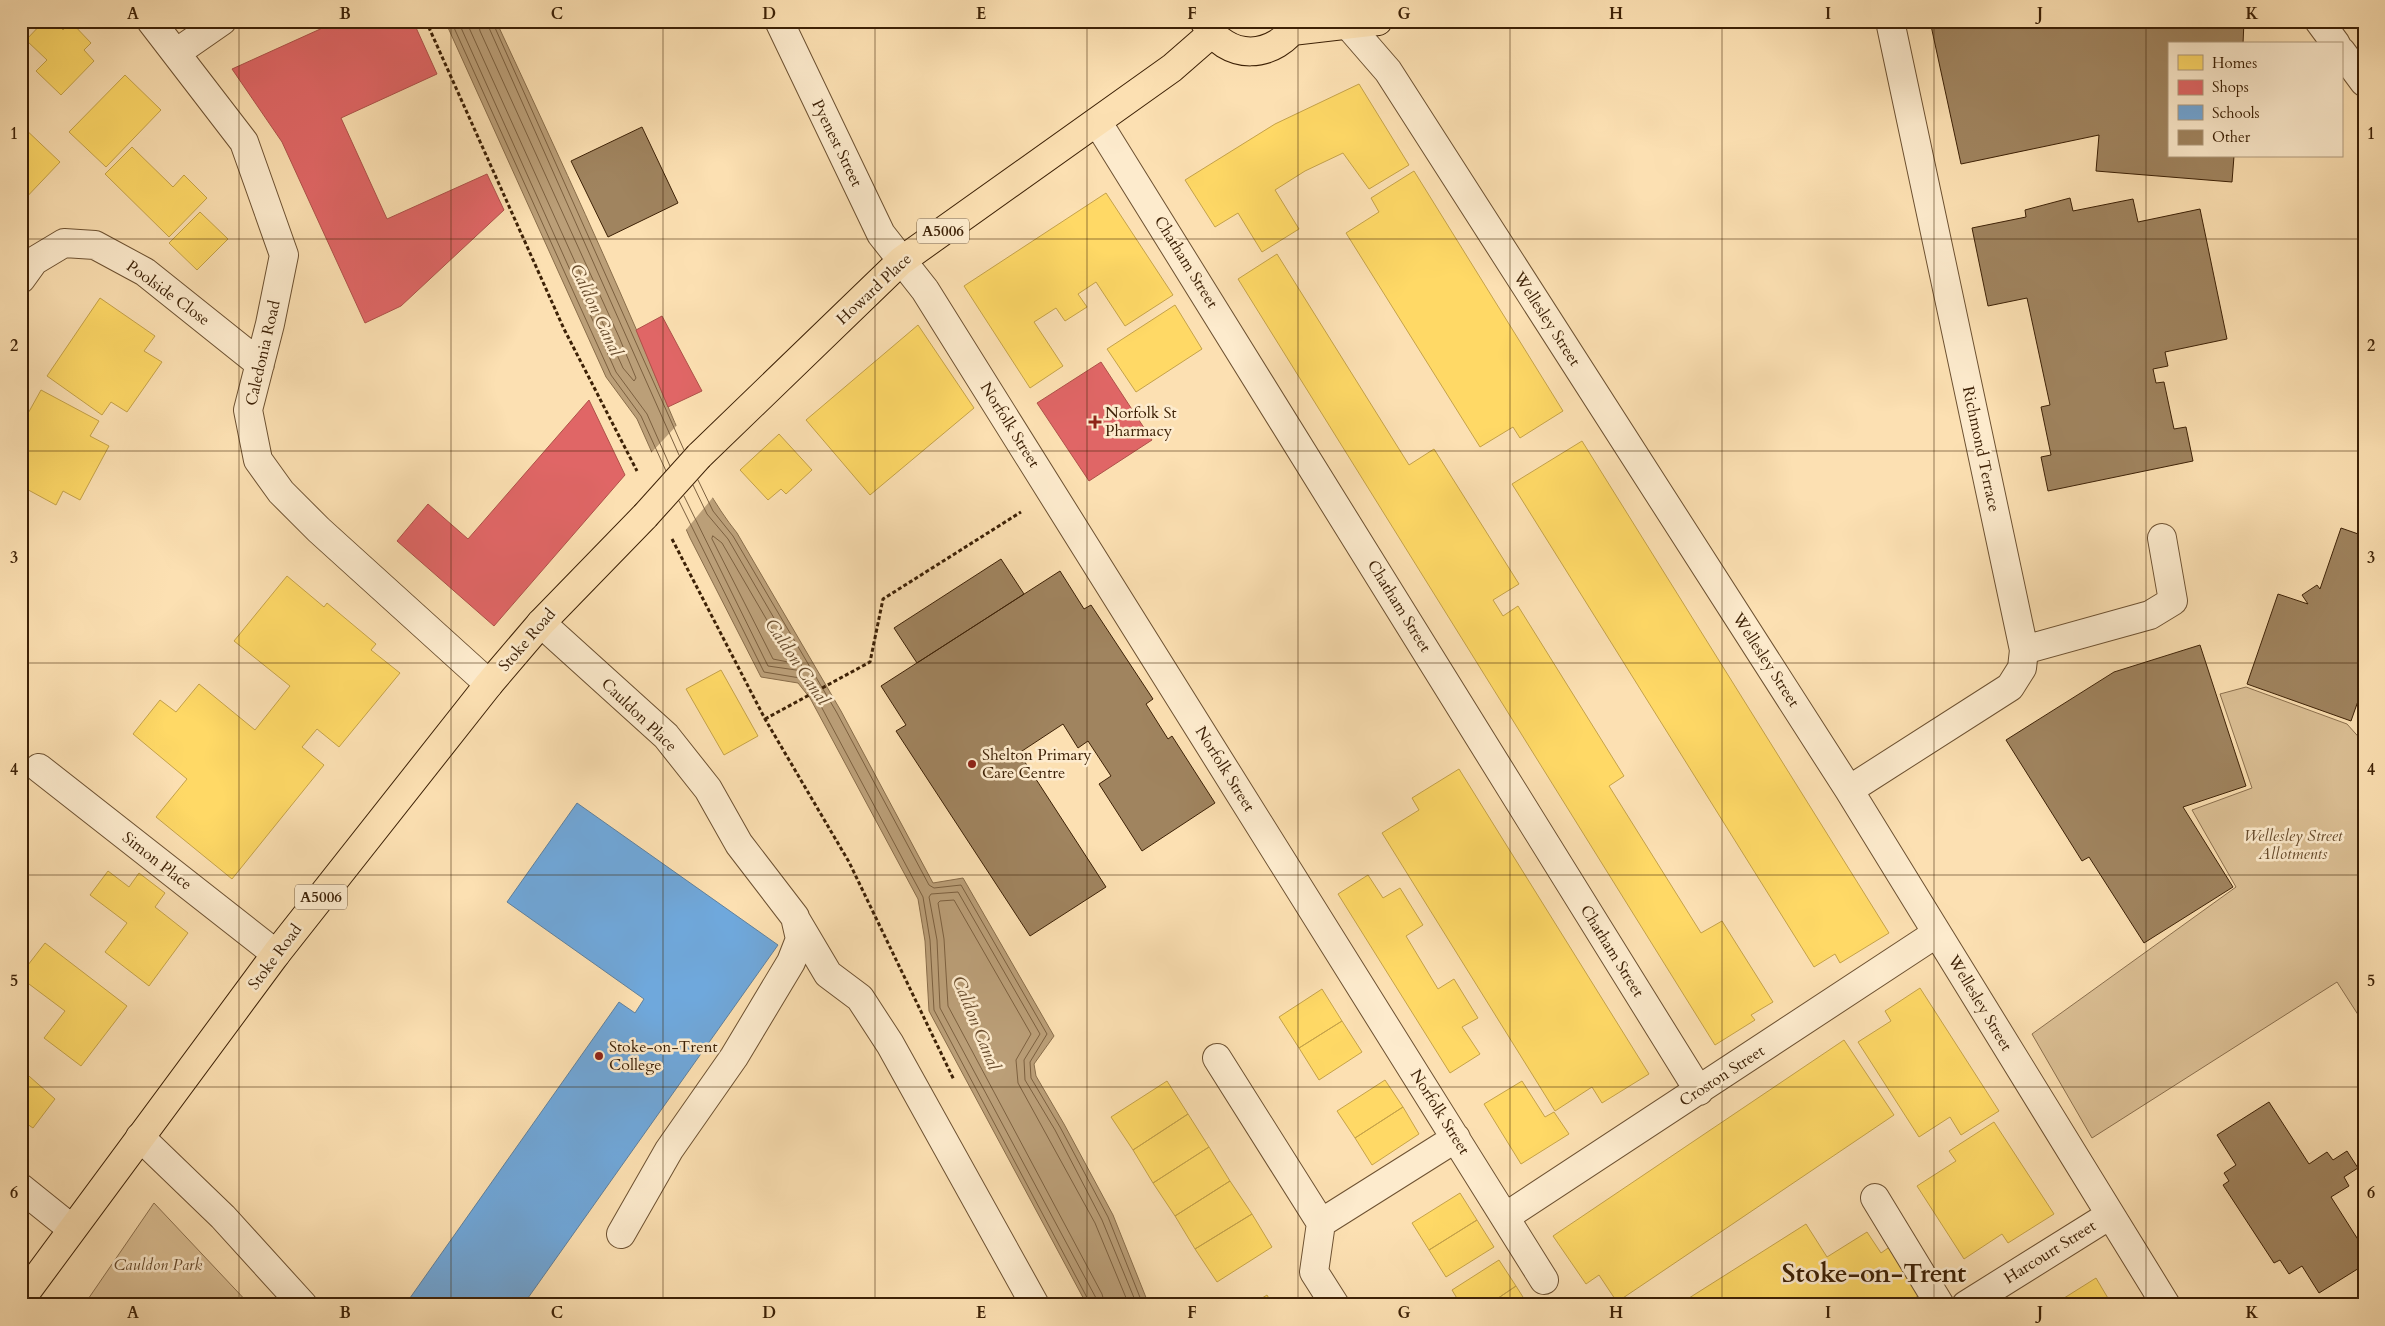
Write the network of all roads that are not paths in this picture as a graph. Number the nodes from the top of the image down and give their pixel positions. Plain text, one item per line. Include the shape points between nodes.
1 (151, 21) edge
2 (222, 21) edge
3 (1378, 21) edge
4 (1890, 21) edge
5 (2319, 21) edge
6 (787, 25) edge
7 (1296, 26) edge
8 (1350, 26) junction
9 (1207, 28) edge
10 (2335, 42) edge
11 (176, 53) junction
12 (1098, 123) junction
13 (901, 261) junction
14 (21, 279) edge
15 (260, 364) junction
16 (645, 516) joint
17 (2162, 538) dead end
18 (541, 623) junction
19 (2024, 650) junction
20 (490, 684) junction
21 (38, 768) dead end
22 (1850, 790) junction
23 (795, 917) junction
24 (1937, 933) junction
25 (276, 954) junction
26 (1217, 1058) dead end
27 (1699, 1091) junction
28 (140, 1137) junction
29 (1456, 1138) junction
30 (21, 1188) edge
31 (1875, 1198) dead end
32 (2110, 1215) junction
33 (1506, 1217) junction
34 (1321, 1223) junction
35 (72, 1228) junction
36 (622, 1234) dead end
37 (1544, 1280) dead end
38 (21, 1299) edge
39 (303, 1305) edge
40 (1035, 1305) edge
41 (1335, 1305) edge
42 (1940, 1305) edge
43 (1966, 1305) edge
44 (2166, 1305) edge

1 - 11 street, Caledonia Road
2 - 11 street
3 - 8 main road
4 - 19 street, Richmond Terrace
5 - 10 street
6 - 13 street, Pyenest Street via 881,234
7 - 8 main road
7 - 9 main road via 1279,44 1247,52 1234,49
8 - 22 street, Wellesley Street via 1388,71
9 - 12 main road, Howard Place / A5006 via 1172,68
11 - 15 street, Caledonia Road via 244,142 284,255
12 - 13 main road, Howard Place / A5006
12 - 27 street, Chatham Street
13 - 16 main road, Howard Place / A5006, bridge via 699,456
13 - 29 street, Norfolk Street via 925,290
14 - 15 street, Poolside Close via 34,261 64,243 95,245 145,272
15 - 20 street, Caledonia Road via 248,410 258,460 281,492 319,530
16 - 18 main road, Stoke Road / A5006
17 - 19 street via 2173,601 2150,615
18 - 20 main road, Stoke Road / A5006
18 - 23 street, Cauldon Place via 666,736 708,789 739,844
19 - 22 street, Richmond Terrace via 2022,668 2010,686
20 - 25 main road, Stoke Road / A5006
21 - 25 street, Simon Place
22 - 24 street, Wellesley Street
23 - 36 street via 800,939 791,962 734,1057 669,1150
23 - 40 street, Cauldon Place via 828,974 860,998 890,1044
24 - 27 street, Croston Street
24 - 32 street, Wellesley Street
25 - 28 main road, Stoke Road / A5006
26 - 34 street
27 - 33 street, Croston Street
28 - 35 main road, Stoke Road / A5006
28 - 39 street via 223,1217
29 - 33 street, Norfolk Street
29 - 34 street
30 - 35 street
31 - 42 street
32 - 43 street, Harcourt Street
32 - 44 street, Wellesley Street
33 - 37 street, Norfolk Street
34 - 41 street via 1314,1272
35 - 38 main road, Stoke Road / A5006

